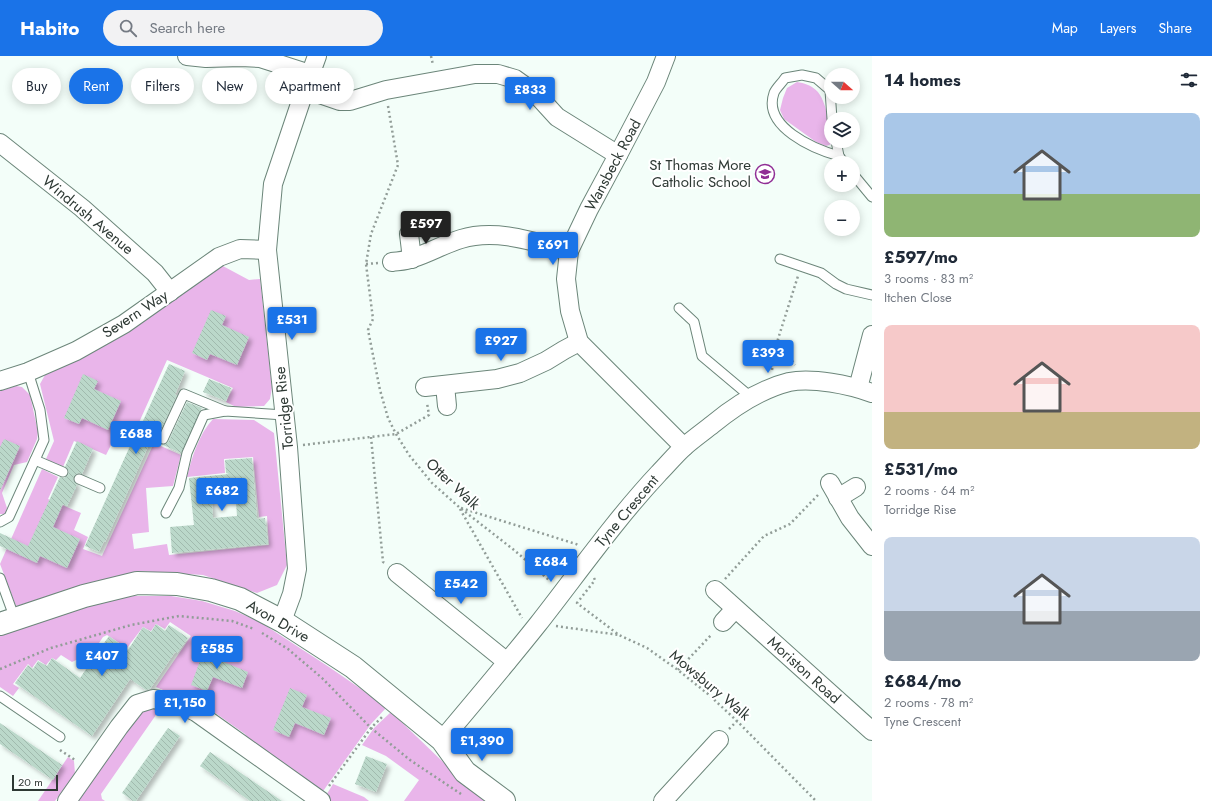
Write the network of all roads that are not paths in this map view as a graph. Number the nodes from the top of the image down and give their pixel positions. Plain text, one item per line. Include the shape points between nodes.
1 (187, 56) edge
2 (317, 56) edge
3 (666, 56) edge
4 (280, 68) edge
5 (312, 68) edge
6 (354, 100) edge
7 (300, 104) edge
8 (832, 112) edge
9 (0, 143) edge
10 (618, 155) junction
11 (834, 156) edge
12 (860, 182) edge
13 (872, 197) edge
14 (409, 234) dead end
15 (267, 250) junction
16 (569, 251) junction
17 (412, 259) junction
18 (780, 259) dead end
19 (392, 262) dead end
20 (170, 292) junction
21 (872, 295) edge
22 (679, 308) dead end
23 (872, 335) edge
24 (579, 342) junction
25 (28, 372) junction
26 (0, 381) edge
27 (445, 385) junction
28 (425, 387) road end
29 (865, 391) edge
30 (752, 398) junction
31 (447, 406) dead end
32 (225, 411) junction
33 (284, 415) junction
34 (163, 439) dead end
35 (684, 447) junction
36 (35, 460) junction
37 (63, 472) dead end
38 (79, 479) dead end
39 (856, 487) dead end
40 (100, 488) dead end
41 (166, 513) dead end
42 (0, 522) edge
43 (872, 546) edge
44 (396, 573) road end
45 (0, 578) edge
46 (715, 590) road end
47 (735, 609) junction
48 (7, 622) edge
49 (282, 622) junction
50 (723, 622) road end
51 (507, 662) junction
52 (0, 696) edge
53 (872, 731) edge
54 (60, 737) dead end
55 (442, 740) junction
56 (720, 740) dead end
57 (71, 800) edge
58 (320, 800) edge
59 (504, 801) edge
60 (663, 801) edge

1 - 4 street via 260,58
2 - 5 street, Torridge Rise
3 - 10 street, Wansbeck Road via 656,82
6 - 10 street via 386,90 475,74 498,74 515,79 536,94 557,117
7 - 15 street, Torridge Rise via 273,184
8 - 11 lane via 830,90 816,78 802,74 785,78 774,92 772,107 777,121 802,140
9 - 20 street, Windrush Avenue via 88,213 155,273
10 - 16 street, Wansbeck Road
12 - 13 lane
14 - 17 street
15 - 20 street, Severn Way via 240,249 220,256
15 - 33 street, Torridge Rise
16 - 17 street via 510,237 484,235 463,238
16 - 24 street, Wansbeck Road via 566,279 570,311
17 - 19 street
18 - 21 lane via 821,273 846,289
20 - 25 street, Severn Way via 124,324 76,351
22 - 30 lane via 694,322 702,356
23 - 29 street
24 - 27 street via 520,373 498,379
24 - 35 street, Wansbeck Road
25 - 26 street, Severn Way
25 - 36 lane via 40,410 44,440
27 - 28 street
27 - 31 street
29 - 30 street, Tyne Crescent via 837,383 806,381 790,382
30 - 35 street, Tyne Crescent via 729,411
32 - 33 lane
32 - 34 lane via 184,394
32 - 41 lane via 204,416 188,452 179,488
33 - 49 street, Torridge Rise via 297,569
35 - 51 street, Tyne Crescent via 639,495
36 - 37 lane
36 - 42 lane via 9,517
38 - 40 lane
39 - 43 street via 834,491 850,518
44 - 51 street
45 - 48 lane
46 - 47 street, Moriston Road
47 - 50 street
47 - 53 street, Moriston Road
48 - 49 street, Avon Drive via 84,596 137,583 177,584 211,590 240,599
49 - 55 street, Avon Drive via 353,667
51 - 55 street, Tyne Crescent
52 - 54 lane
55 - 59 street, Avon Drive via 466,772
56 - 60 street
57 - 58 street via 119,727 138,704 153,699 175,702 196,712

